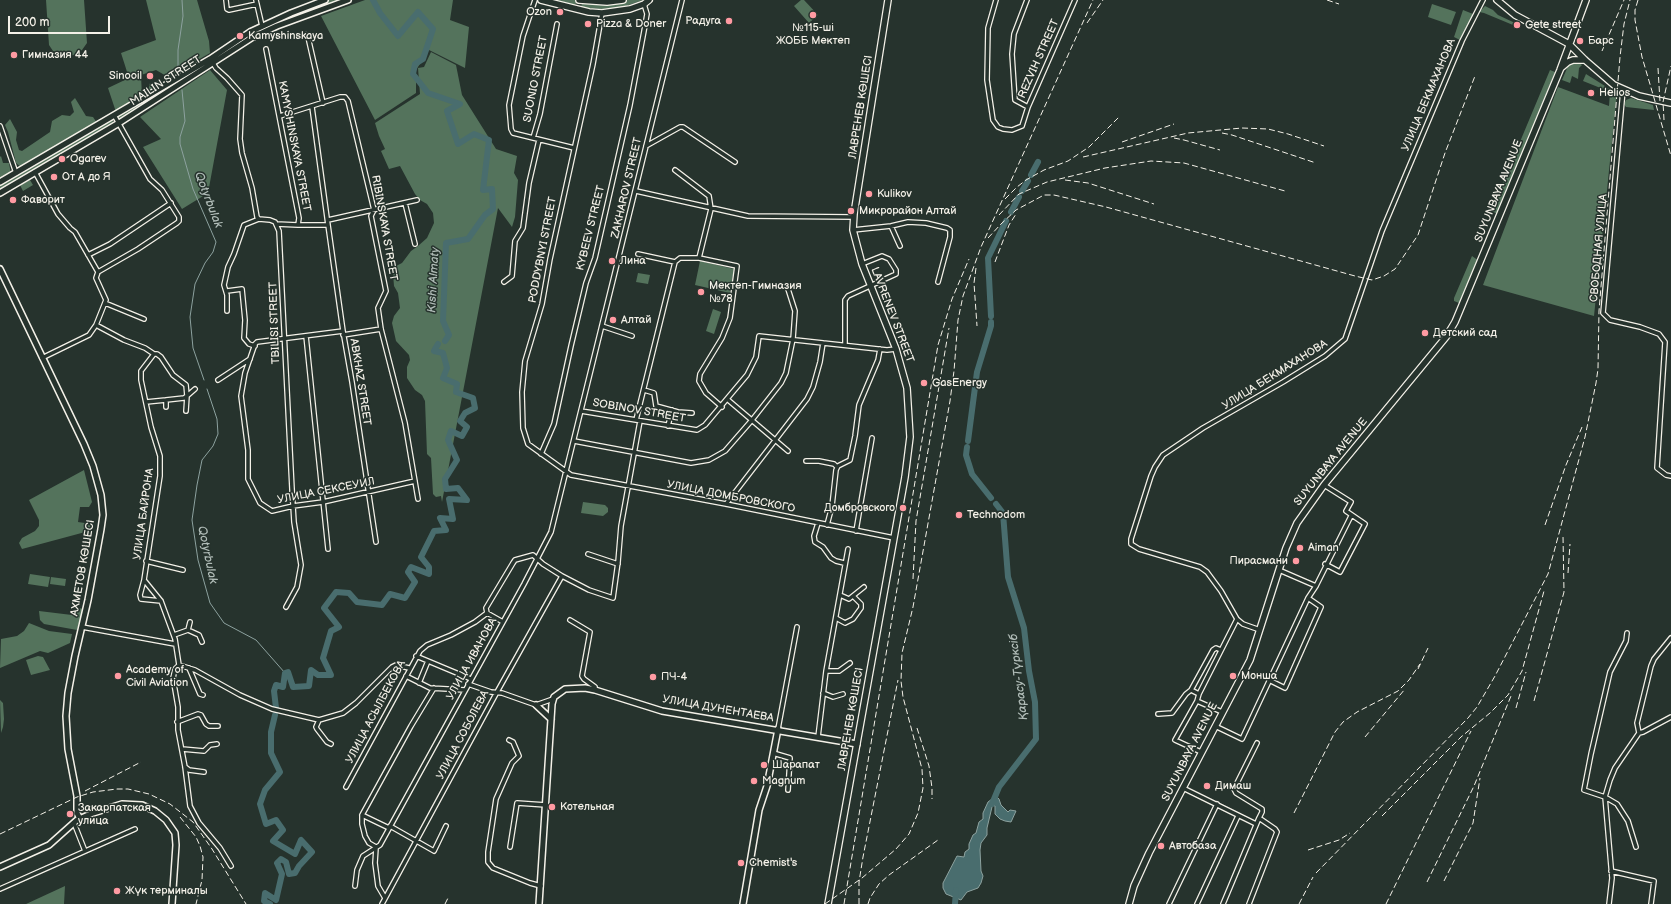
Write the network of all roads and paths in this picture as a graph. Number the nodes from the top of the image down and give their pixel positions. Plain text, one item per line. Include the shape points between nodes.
1 (226, 0) edge
2 (325, 0) edge
3 (348, 0) edge
4 (535, 0) edge
5 (541, 0) edge
6 (579, 0) edge
7 (623, 0) edge
8 (649, 0) edge
9 (682, 0) edge
10 (888, 0) edge
11 (996, 0) edge
12 (1028, 0) edge
13 (1075, 0) edge
14 (1484, 0) edge
15 (1497, 0) edge
16 (1586, 0) edge
17 (607, 1) edge
18 (256, 2) edge
19 (644, 4) junction
20 (576, 9) junction
21 (602, 13) junction
22 (557, 24) dead end
23 (262, 26) junction
24 (306, 35) dead end
25 (1569, 44) junction
26 (266, 49) dead end
27 (1584, 60) junction
28 (213, 63) junction
29 (1560, 70) junction
30 (161, 87) junction
31 (1623, 90) junction
32 (167, 93) junction
33 (323, 103) junction
34 (1671, 103) edge
35 (312, 107) junction
36 (1028, 107) junction
37 (114, 116) junction
38 (280, 116) junction
39 (119, 123) junction
40 (0, 126) edge
41 (533, 138) junction
42 (539, 140) junction
43 (646, 146) junction
44 (574, 148) junction
45 (735, 162) dead end
46 (675, 170) dead end
47 (35, 172) junction
48 (16, 173) junction
49 (0, 182) edge
50 (636, 192) junction
51 (0, 193) edge
52 (417, 200) dead end
53 (171, 203) junction
54 (405, 203) junction
55 (711, 209) junction
56 (374, 210) junction
57 (853, 217) junction
58 (259, 219) junction
59 (328, 222) junction
60 (276, 224) junction
61 (298, 225) junction
62 (891, 226) junction
63 (853, 230) junction
64 (415, 244) dead end
65 (900, 246) dead end
66 (638, 254) dead end
67 (88, 255) junction
68 (699, 258) junction
69 (675, 262) junction
70 (862, 264) junction
71 (0, 269) edge
72 (98, 272) junction
73 (504, 282) dead end
74 (938, 282) dead end
75 (871, 285) junction
76 (788, 289) dead end
77 (227, 291) junction
78 (106, 304) junction
79 (228, 311) dead end
80 (144, 319) dead end
81 (96, 325) junction
82 (602, 326) junction
83 (381, 329) junction
84 (343, 333) junction
85 (306, 336) junction
86 (632, 336) dead end
87 (284, 339) junction
88 (793, 339) junction
89 (822, 343) junction
90 (845, 345) junction
91 (254, 346) junction
92 (896, 349) junction
93 (880, 350) junction
94 (154, 354) junction
95 (42, 358) junction
96 (250, 359) junction
97 (218, 380) dead end
98 (195, 389) dead end
99 (644, 390) junction
100 (187, 396) junction
101 (166, 400) junction
102 (728, 400) junction
103 (146, 402) junction
104 (166, 407) dead end
105 (722, 407) junction
106 (581, 410) junction
107 (672, 410) junction
108 (186, 411) dead end
109 (692, 413) dead end
110 (752, 420) junction
111 (638, 421) junction
112 (668, 426) junction
113 (872, 438) dead end
114 (574, 440) junction
115 (776, 440) junction
116 (788, 451) dead end
117 (634, 453) junction
118 (541, 454) junction
119 (806, 461) dead end
120 (838, 467) junction
121 (565, 472) junction
122 (1671, 476) edge
123 (415, 481) junction
124 (1324, 485) junction
125 (627, 486) junction
126 (368, 492) junction
127 (418, 499) dead end
128 (323, 502) junction
129 (726, 504) junction
130 (293, 506) junction
131 (1350, 516) junction
132 (818, 523) junction
133 (827, 525) junction
134 (856, 531) junction
135 (894, 538) junction
136 (376, 542) dead end
137 (328, 549) dead end
138 (848, 549) dead end
139 (588, 554) dead end
140 (538, 559) junction
141 (146, 561) junction
142 (844, 563) junction
143 (618, 564) junction
144 (1325, 564) junction
145 (183, 570) dead end
146 (1279, 570) junction
147 (562, 576) junction
148 (144, 580) junction
149 (1316, 586) junction
150 (864, 587) dead end
151 (840, 595) junction
152 (854, 597) junction
153 (1308, 598) junction
154 (161, 601) junction
155 (286, 607) dead end
156 (487, 613) junction
157 (836, 618) junction
158 (1237, 619) junction
159 (570, 620) dead end
160 (190, 622) dead end
161 (503, 622) junction
162 (797, 627) dead end
163 (82, 628) junction
164 (188, 630) junction
165 (1260, 630) junction
166 (1627, 633) dead end
167 (174, 635) junction
168 (1671, 638) edge
169 (202, 642) dead end
170 (175, 644) junction
171 (1221, 650) junction
172 (416, 656) junction
173 (428, 661) junction
174 (850, 663) dead end
175 (179, 666) junction
176 (189, 668) junction
177 (409, 668) junction
178 (826, 671) junction
179 (406, 676) junction
180 (471, 679) junction
181 (1269, 680) junction
182 (419, 683) junction
183 (468, 684) junction
184 (434, 688) junction
185 (465, 690) junction
186 (595, 690) junction
187 (1191, 690) junction
188 (497, 692) junction
189 (823, 693) junction
190 (843, 694) dead end
191 (1199, 694) junction
192 (203, 695) dead end
193 (553, 699) junction
194 (1197, 701) junction
195 (536, 705) junction
196 (1222, 712) junction
197 (1158, 714) dead end
198 (1671, 717) edge
199 (551, 719) junction
200 (319, 720) junction
201 (178, 722) junction
202 (218, 726) dead end
203 (1215, 726) junction
204 (778, 729) junction
205 (1639, 733) junction
206 (818, 737) junction
207 (509, 740) dead end
208 (1257, 743) dead end
209 (217, 744) dead end
210 (330, 744) dead end
211 (857, 744) junction
212 (182, 749) junction
213 (1201, 752) junction
214 (773, 753) junction
215 (185, 767) junction
216 (204, 772) dead end
217 (346, 787) dead end
218 (1183, 788) junction
219 (788, 790) dead end
220 (1605, 797) junction
221 (1217, 804) junction
222 (546, 805) junction
223 (362, 815) junction
224 (1238, 816) junction
225 (1259, 818) junction
226 (80, 819) junction
227 (74, 823) junction
228 (1256, 824) junction
229 (446, 826) dead end
230 (389, 827) junction
231 (136, 828) dead end
232 (415, 841) junction
233 (376, 847) junction
234 (510, 847) dead end
235 (1636, 847) dead end
236 (85, 851) junction
237 (231, 866) dead end
238 (0, 867) edge
239 (1611, 870) junction
240 (355, 886) dead end
241 (540, 886) junction
242 (0, 889) edge
243 (385, 898) junction
244 (172, 904) edge
245 (382, 904) edge
246 (539, 904) edge
247 (744, 904) edge
248 (828, 904) edge
249 (1129, 904) edge
250 (1169, 904) edge
251 (1197, 904) edge
252 (1224, 904) edge
253 (1249, 904) edge
254 (1609, 904) edge
255 (1651, 904) edge

1 - 18 street via 227,9 230,10
2 - 23 street, MAILIN STREET
3 - 28 street, MAILIN STREET via 260,33
4 - 41 street via 523,36 509,105 511,131
5 - 20 main road
6 - 17 main road
6 - 20 main road
7 - 17 main road
8 - 19 main road
9 - 43 street, ZAKHAROV STREET
10 - 57 main road, ЛАВРЕНЕВ КӨШЕСІ
11 - 36 street, REZVIH STREET via 988,28 987,80 993,120 998,127 1012,130 1022,126
12 - 36 street via 1014,34 1012,54 1015,100
13 - 36 street, REZVIH STREET
14 - 158 street, УЛИЦА БЕКМАХАНОВА via 1462,41 1382,231 1345,339 1325,356 1203,428 1163,455 1151,476 1131,544 1139,549 1200,567 1221,591
15 - 25 main road via 1515,15
16 - 25 main road, SUYUNBAYA AVENUE
18 - 23 street
19 - 21 main road via 621,11
19 - 118 street, KYBEEV STREET via 647,14 630,105 595,258 586,283 554,424
20 - 21 main road
21 - 44 street, PODDYBNYI STREET
22 - 41 street, SUONIO STREET
23 - 30 street, MAILIN STREET
24 - 33 street
25 - 27 main road
25 - 29 main road, SUYUNBAYA AVENUE
26 - 38 street, KAMYSHINSKAYA STREET
27 - 29 main road via 1568,62
27 - 31 main road
28 - 32 street, MAILIN STREET
28 - 58 street via 242,95 240,139
29 - 124 main road, SUYUNBAYA AVENUE via 1456,322
30 - 32 street via 166,89
30 - 37 street, MAILIN STREET
31 - 34 main road
31 - 122 street, СВОБОДНАЯ УЛИЦА via 1603,313 1610,320 1659,334 1665,342 1657,468
32 - 39 street, MAILIN STREET
33 - 35 street, RIBINSKAYA STREET
33 - 56 street, RIBINSKAYA STREET via 340,97 345,97 348,101
35 - 38 street, RIBINSKAYA STREET
35 - 59 street, ABKHAZ STREET
37 - 39 street
37 - 48 street, MAILIN STREET
38 - 61 street, KAMYSHINSKAYA STREET
39 - 47 street, MAILIN STREET
39 - 53 street via 150,179
40 - 48 street
41 - 42 street
42 - 44 street
42 - 73 street via 529,183 523,228 515,241 512,276
43 - 45 street via 680,126
43 - 50 street, ZAKHAROV STREET
44 - 118 street, PODDYBNYI STREET via 542,304 522,377 525,437 528,444
46 - 55 street via 709,196
47 - 51 street, MAILIN STREET
47 - 67 street via 58,214 75,232
48 - 49 street, MAILIN STREET
50 - 55 street
50 - 82 street, ZAKHAROV STREET
52 - 54 street
53 - 67 street via 110,244
53 - 72 street via 179,217 177,223
54 - 56 street
54 - 64 street
55 - 57 street via 748,216
55 - 68 street
56 - 59 street
56 - 83 street, RIBINSKAYA STREET via 371,216 386,291 378,308
57 - 63 main road, LAVRENEV STREET
58 - 60 street via 270,220
58 - 77 street via 242,228 228,267 224,285
59 - 61 street
59 - 84 street, ABKHAZ STREET
60 - 61 street, KAMYSHINSKAYA STREET
60 - 87 street, TBILISI STREET via 280,243
62 - 63 street
62 - 65 street
62 - 74 street via 908,222 926,223 950,230
63 - 70 main road, LAVRENEV STREET
66 - 69 street
67 - 72 street
68 - 69 street via 680,258
68 - 105 street via 737,266 730,318 698,381
69 - 99 street
70 - 75 main road, LAVRENEV STREET
70 - 75 street via 882,256 889,259 896,270 896,274
71 - 95 street, АХМЕТОВ КӨШЕСІ
72 - 78 street via 96,278
75 - 90 street via 845,300
75 - 92 main road, LAVRENEV STREET
76 - 88 street via 795,311
77 - 79 street
77 - 91 street via 242,289 244,338
78 - 80 street
78 - 81 street
81 - 94 street
81 - 95 street via 89,335
82 - 86 street
82 - 106 street, ZAKHAROV STREET
83 - 84 street
83 - 123 street, RIBINSKAYA STREET via 405,423
84 - 85 street
84 - 126 street, ABKHAZ STREET
85 - 87 street
85 - 128 street
87 - 91 street via 257,342
87 - 130 street, TBILISI STREET
88 - 89 street
88 - 102 street, SOBINOV STREET via 759,336 752,367
88 - 110 street via 786,373
89 - 90 street
89 - 115 street via 820,362 807,398
90 - 93 street
91 - 96 street, УЛИЦА СЕКСЕУИЛ
92 - 93 street
92 - 135 main road, LAVRENEV STREET via 907,388 910,437
93 - 120 street via 859,405 850,460
94 - 100 street via 161,357 174,375 186,385
94 - 103 street, УЛИЦА БАЙРОНА via 141,371
95 - 163 street, АХМЕТОВ КӨШЕСІ via 84,444 101,495 103,515
96 - 97 street
96 - 130 street, УЛИЦА СЕКСЕУИЛ via 241,396 248,450 248,479 260,503 272,511
98 - 100 street
99 - 107 street via 654,393 656,406
99 - 111 street
100 - 101 street
100 - 108 street
101 - 103 street
101 - 104 street
102 - 105 street, SOBINOV STREET
102 - 110 street
103 - 141 street, УЛИЦА БАЙРОНА via 160,456 160,476
105 - 112 street, SOBINOV STREET via 700,429
106 - 111 street, SOBINOV STREET
106 - 114 street, ZAKHAROV STREET
107 - 109 street
107 - 112 street
110 - 115 street
110 - 117 street via 725,451 710,460 691,463
111 - 112 street, SOBINOV STREET
111 - 117 street
113 - 134 street
114 - 117 street
114 - 121 street, ZAKHAROV STREET
115 - 116 street
115 - 129 street
117 - 125 street
118 - 121 street, PODDYBNYI STREET
119 - 120 street via 819,461
120 - 133 street
121 - 125 street, УЛИЦА ДОМБРОВСКОГО via 584,479
121 - 140 street, УЛИЦА ИВАНОВА via 551,532
123 - 126 street, УЛИЦА СЕКСЕУИЛ
123 - 127 street, RIBINSKAYA STREET
124 - 131 street via 1351,502 1346,511
124 - 146 main road, SUYUNBAYA AVENUE via 1296,523
125 - 129 street, УЛИЦА ДОМБРОВСКОГО
125 - 143 street via 619,536
126 - 128 street, УЛИЦА СЕКСЕУИЛ
126 - 136 street, ABKHAZ STREET
128 - 130 street, УЛИЦА СЕКСЕУИЛ
128 - 137 street
129 - 132 street, УЛИЦА ДОМБРОВСКОГО
130 - 155 street, TBILISI STREET via 301,572 297,587
131 - 144 street
131 - 144 street via 1366,524 1363,530 1340,572
132 - 133 street, УЛИЦА ДОМБРОВСКОГО
132 - 142 street via 815,542 823,546 831,558
133 - 134 street, УЛИЦА ДОМБРОВСКОГО
134 - 135 street, УЛИЦА ДОМБРОВСКОГО
135 - 211 main road, ЛАВРЕНЕВ КӨШЕСІ
138 - 142 street
139 - 143 street
140 - 147 street
140 - 156 street via 533,555 515,560 486,608
140 - 161 street, УЛИЦА ИВАНОВА
141 - 145 street
141 - 148 street, УЛИЦА БАЙРОНА
142 - 151 street
143 - 147 street via 613,598 589,590
144 - 149 street
146 - 149 street
146 - 165 main road, SUYUNBAYA AVENUE
147 - 188 street, УЛИЦА СОБОЛЕВА
148 - 154 street
148 - 154 street, УЛИЦА БАЙРОНА via 141,599
149 - 153 street
150 - 152 street
151 - 152 street via 849,599
151 - 157 street
152 - 157 street via 861,604 861,608 853,619 845,622
153 - 181 street
153 - 181 street via 1322,607 1285,688
154 - 167 street
156 - 161 street
156 - 172 street via 475,622 427,646
157 - 178 street
158 - 165 street
158 - 171 street
159 - 186 street via 590,632 582,676 595,687
160 - 164 street
161 - 180 street, УЛИЦА ИВАНОВА
162 - 204 street
163 - 170 street
163 - 226 street, АХМЕТОВ КӨШЕСІ via 68,693 66,716 68,749
164 - 167 street
164 - 169 street via 199,635
165 - 196 main road, SUYUNBAYA AVENUE via 1250,660
166 - 220 street via 1626,641 1610,672 1584,790
167 - 170 street
168 - 205 street via 1654,659 1637,723
170 - 175 street
171 - 187 street via 1213,650
171 - 191 street
172 - 173 street, УЛИЦА АСЫЛБЕКОВА
172 - 177 street, УЛИЦА АСЫЛБЕКОВА
173 - 180 street, УЛИЦА АСЫЛБЕКОВА
173 - 182 street
174 - 178 street via 839,671
175 - 176 street
175 - 201 street via 173,675
176 - 192 street via 200,694
176 - 200 street via 272,709
177 - 179 street, УЛИЦА АСЫЛБЕКОВА
177 - 200 street via 396,665 392,667 343,713
178 - 189 street
179 - 182 street
179 - 217 street, УЛИЦА АСЫЛБЕКОВА
180 - 183 street, УЛИЦА ИВАНОВА
181 - 203 street via 1242,739
182 - 184 street
183 - 185 street, УЛИЦА ИВАНОВА
183 - 188 street
184 - 185 street
184 - 223 street
185 - 230 street, УЛИЦА ИВАНОВА
186 - 193 street, УЛИЦА ДУНЕНТАЕВА via 565,690
186 - 204 street, УЛИЦА ДУНЕНТАЕВА via 662,711
187 - 191 street
187 - 197 street via 1172,714
188 - 195 street
188 - 232 street, УЛИЦА СОБОЛЕВА
189 - 190 street via 833,697
189 - 206 street
191 - 194 street
193 - 195 street
193 - 199 street
194 - 196 street
194 - 213 street via 1175,740
195 - 199 street
196 - 203 main road, SUYUNBAYA AVENUE
198 - 205 street
199 - 222 street
200 - 210 street via 316,727
201 - 202 street via 198,714 206,724
201 - 212 street
203 - 213 main road, SUYUNBAYA AVENUE
204 - 206 street, УЛИЦА ДУНЕНТАЕВА
204 - 214 street
205 - 220 street via 1615,768
206 - 211 street, УЛИЦА ДУНЕНТАЕВА
207 - 241 street via 514,742 519,756 512,763 496,799 488,862 493,868
208 - 225 street via 1234,789 1236,793 1262,809
209 - 212 street via 210,745 204,751
211 - 248 main road, ЛАВРЕНЕВ КӨШЕСІ
212 - 215 street
213 - 218 main road, SUYUNBAYA AVENUE
214 - 219 street via 790,758
214 - 247 street via 767,786 759,810
215 - 216 street
215 - 237 street via 192,812
218 - 221 street
218 - 249 main road, SUYUNBAYA AVENUE via 1140,872
220 - 235 street via 1617,804 1628,821
220 - 239 street
221 - 224 street
221 - 250 street
222 - 234 street via 517,803
222 - 241 street
223 - 230 street
223 - 233 street via 365,836 369,843
224 - 228 street
224 - 251 street
225 - 228 street
225 - 253 street via 1277,832
226 - 227 street
226 - 244 street via 110,806 128,803 148,808 166,820 176,837
227 - 236 street
227 - 238 street via 49,845
228 - 252 street
229 - 232 street via 434,851
230 - 232 street
230 - 233 street, УЛИЦА ИВАНОВА via 380,845
231 - 236 street
232 - 243 street, УЛИЦА СОБОЛЕВА
233 - 240 street, УЛИЦА ИВАНОВА via 364,856 357,870
233 - 243 street via 378,886
236 - 242 street
239 - 254 street
239 - 255 street via 1654,881
241 - 246 street
243 - 245 street, УЛИЦА СОБОЛЕВА

